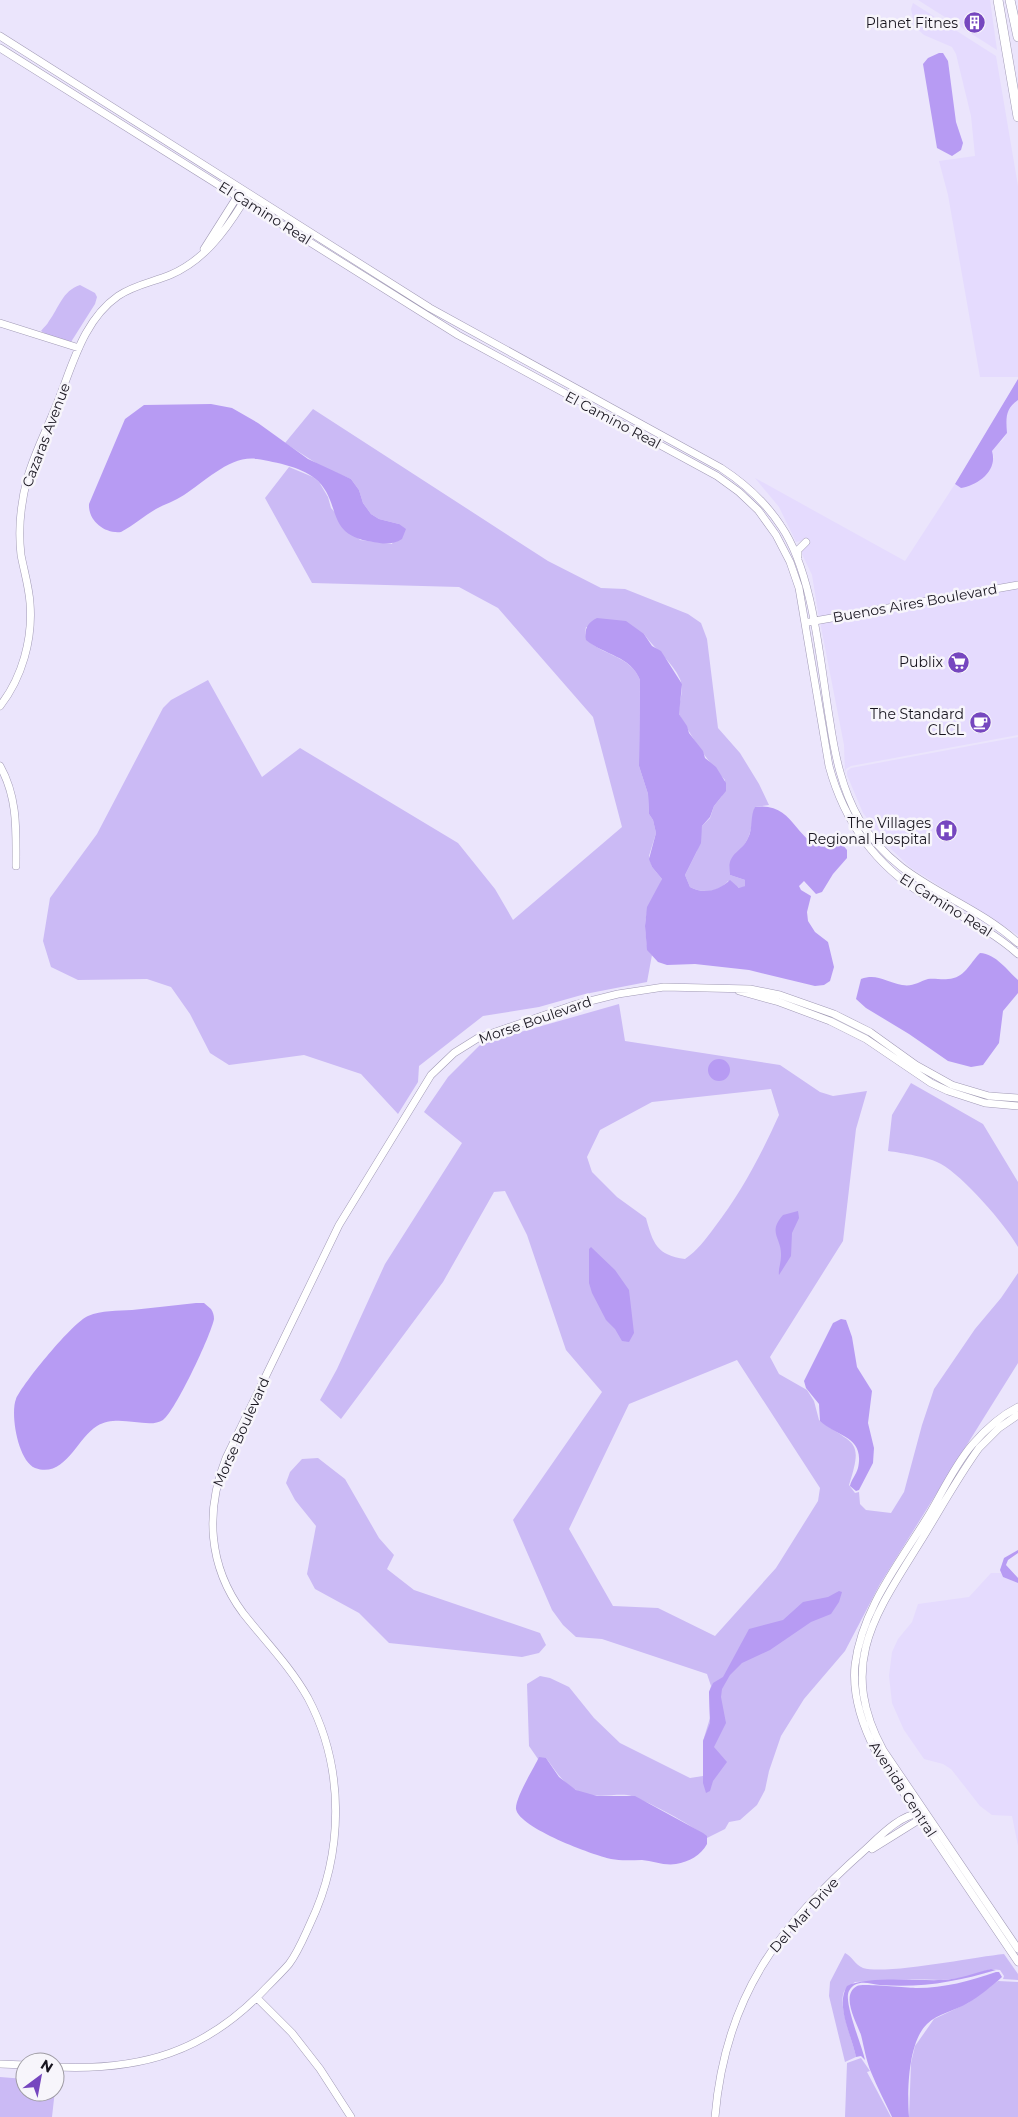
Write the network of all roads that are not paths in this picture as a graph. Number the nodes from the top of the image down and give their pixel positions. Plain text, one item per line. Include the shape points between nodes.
1 (998, 0) edge
2 (1010, 0) edge
3 (0, 36) edge
4 (1018, 37) edge
5 (0, 48) edge
6 (1018, 117) edge
7 (245, 190) junction
8 (240, 198) junction
9 (0, 323) edge
10 (79, 348) junction
11 (721, 468) junction
12 (717, 476) junction
13 (790, 542) junction
14 (798, 559) junction
15 (1018, 585) edge
16 (813, 621) junction
17 (804, 623) junction
18 (0, 706) edge
19 (837, 764) junction
20 (0, 766) edge
21 (829, 766) junction
22 (16, 866) dead end
23 (918, 881) junction
24 (914, 888) junction
25 (1018, 943) edge
26 (1018, 954) edge
27 (910, 1065) junction
28 (1018, 1098) edge
29 (1018, 1106) edge
30 (1018, 1407) edge
31 (1018, 1415) edge
32 (921, 1534) junction
33 (922, 1812) junction
34 (1018, 1949) edge
35 (1018, 1962) edge
36 (257, 1998) junction
37 (0, 2064) edge
38 (15, 2065) edge
39 (65, 2067) edge
40 (352, 2117) edge
41 (715, 2117) edge

1 - 6 highway
2 - 4 highway
3 - 7 street, El Camino Real
5 - 8 street, El Camino Real
7 - 8 street, Cazaras Avenue
7 - 11 street, El Camino Real via 430,308
8 - 10 street, Cazaras Avenue via 235,200 202,254 180,270 118,296 94,319
8 - 12 street, El Camino Real via 458,335
9 - 10 street
10 - 18 street, Cazaras Avenue via 24,491 20,529 30,605 29,636 19,672
11 - 12 street
11 - 13 street, El Camino Real via 759,499 781,525
12 - 17 street, El Camino Real via 751,502 779,538 799,588
13 - 14 street, El Camino Real
13 - 14 street via 796,545 806,542 798,550
14 - 16 street, El Camino Real
15 - 16 street, Buenos Aires Boulevard
16 - 17 street, Buenos Aires Boulevard
16 - 19 street, El Camino Real
17 - 21 street, El Camino Real
19 - 21 street
19 - 23 street, El Camino Real via 850,804 860,821 882,850
20 - 22 street via 14,803
21 - 24 street, El Camino Real via 836,792 855,830 878,858
23 - 24 street
23 - 25 street, El Camino Real via 991,921
24 - 26 street, El Camino Real via 987,930
27 - 28 street, Morse Boulevard via 970,1092
27 - 29 street, Morse Boulevard via 931,1083 968,1099
27 - 36 street, Morse Boulevard via 812,1009 714,987 664,987 595,998 478,1038 446,1060 431,1075 338,1226 219,1474 213,1498 212,1543 220,1571 232,1598 284,1662 308,1698 324,1738 336,1787 336,1830 331,1869 322,1900 289,1963
30 - 32 street, Avenida Central via 992,1424 967,1451
31 - 32 street, Avenida Central via 979,1448
32 - 33 street, Avenida Central via 874,1620 862,1673 866,1707 877,1739
33 - 34 street, Avenida Central
33 - 35 street, Avenida Central
33 - 41 street, Del Mar Drive via 912,1814 889,1829 855,1859 780,1938 749,1986 734,2019 724,2051
36 - 39 street, Morse Boulevard via 236,2018 210,2034 158,2058 117,2067
36 - 40 street via 292,2033
37 - 38 street

